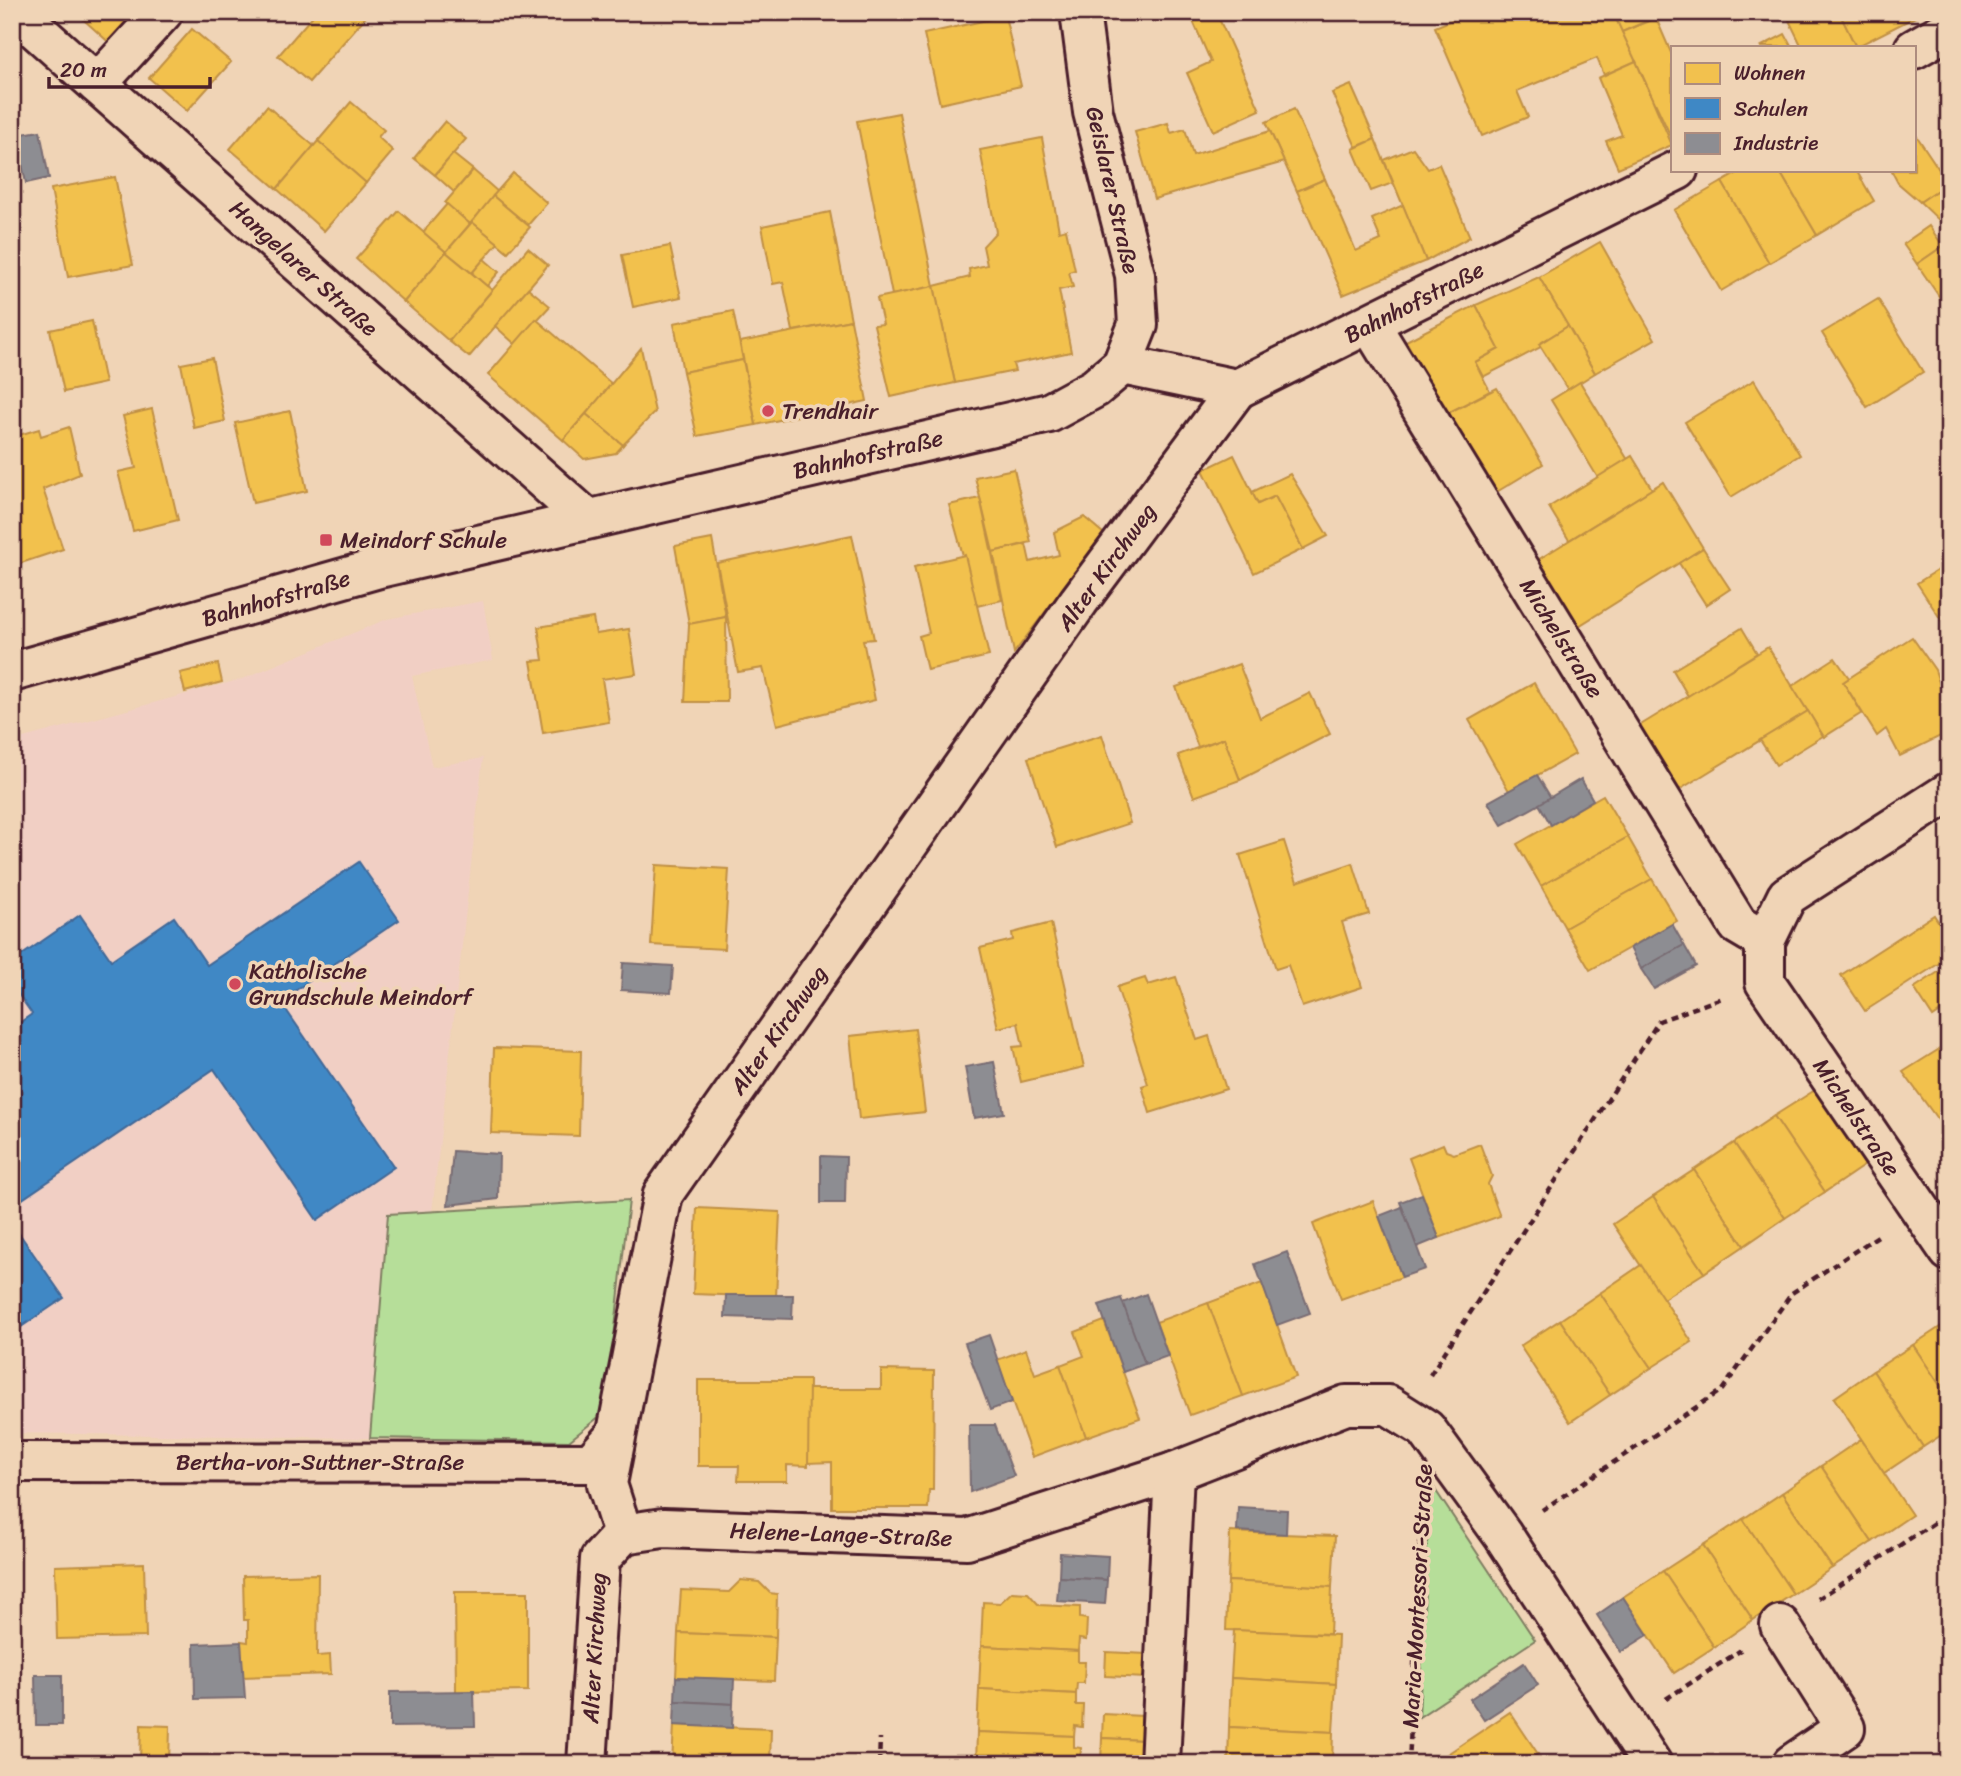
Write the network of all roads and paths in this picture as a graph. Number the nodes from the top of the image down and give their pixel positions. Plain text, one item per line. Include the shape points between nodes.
1 (163, 12) edge
2 (1080, 12) edge
3 (17, 19) edge
4 (1949, 29) edge
5 (1916, 47) edge
6 (97, 84) junction
7 (1674, 172) edge
8 (1370, 324) junction
9 (1122, 366) junction
10 (1237, 389) junction
11 (586, 519) junction
12 (12, 672) edge
13 (1949, 792) edge
14 (1765, 940) junction
15 (1765, 982) junction
16 (1920, 1209) junction
17 (1949, 1251) edge
18 (1388, 1405) junction
19 (1426, 1429) junction
20 (616, 1435) junction
21 (12, 1462) edge
22 (1174, 1472) junction
23 (623, 1534) junction
24 (1503, 1535) junction
25 (1780, 1625) dead end
26 (880, 1738) dead end
27 (587, 1764) edge
28 (879, 1764) edge
29 (1160, 1764) edge
30 (1409, 1764) edge
31 (1652, 1764) edge
32 (1792, 1764) edge

1 - 6 street
2 - 9 street, Geislarer Straße via 1093,112 1135,275 1138,325
3 - 6 street, Hangelarer Straße
4 - 5 street
6 - 11 street, Hangelarer Straße
7 - 8 street, Bahnhofstraße
8 - 10 street, Bahnhofstraße
8 - 14 street, Michelstraße via 1738,925
9 - 10 street
9 - 11 street, Bahnhofstraße via 1095,388 1049,413
10 - 20 street, Alter Kirchweg via 1079,601 663,1194
11 - 12 street, Bahnhofstraße via 379,568
13 - 14 street via 1787,896
14 - 15 street
15 - 16 street, Michelstraße
15 - 18 path via 1659,1021 1421,1388
16 - 17 street, Michelstraße
16 - 24 path via 1792,1293 1722,1390
18 - 19 street, Maria-Montessori-Straße
18 - 22 street, Helene-Lange-Straße via 1346,1405
19 - 24 street, Maria-Montessori-Straße
19 - 30 path, Maria-Montessori-Straße
20 - 21 street, Bertha-von-Suttner-Straße via 591,1462
20 - 23 street, Alter Kirchweg via 607,1484
22 - 23 street, Helene-Lange-Straße via 967,1539 663,1528
22 - 29 street
23 - 27 street, Alter Kirchweg via 600,1559
24 - 31 street, Maria-Montessori-Straße
25 - 32 street via 1845,1728
26 - 28 path

